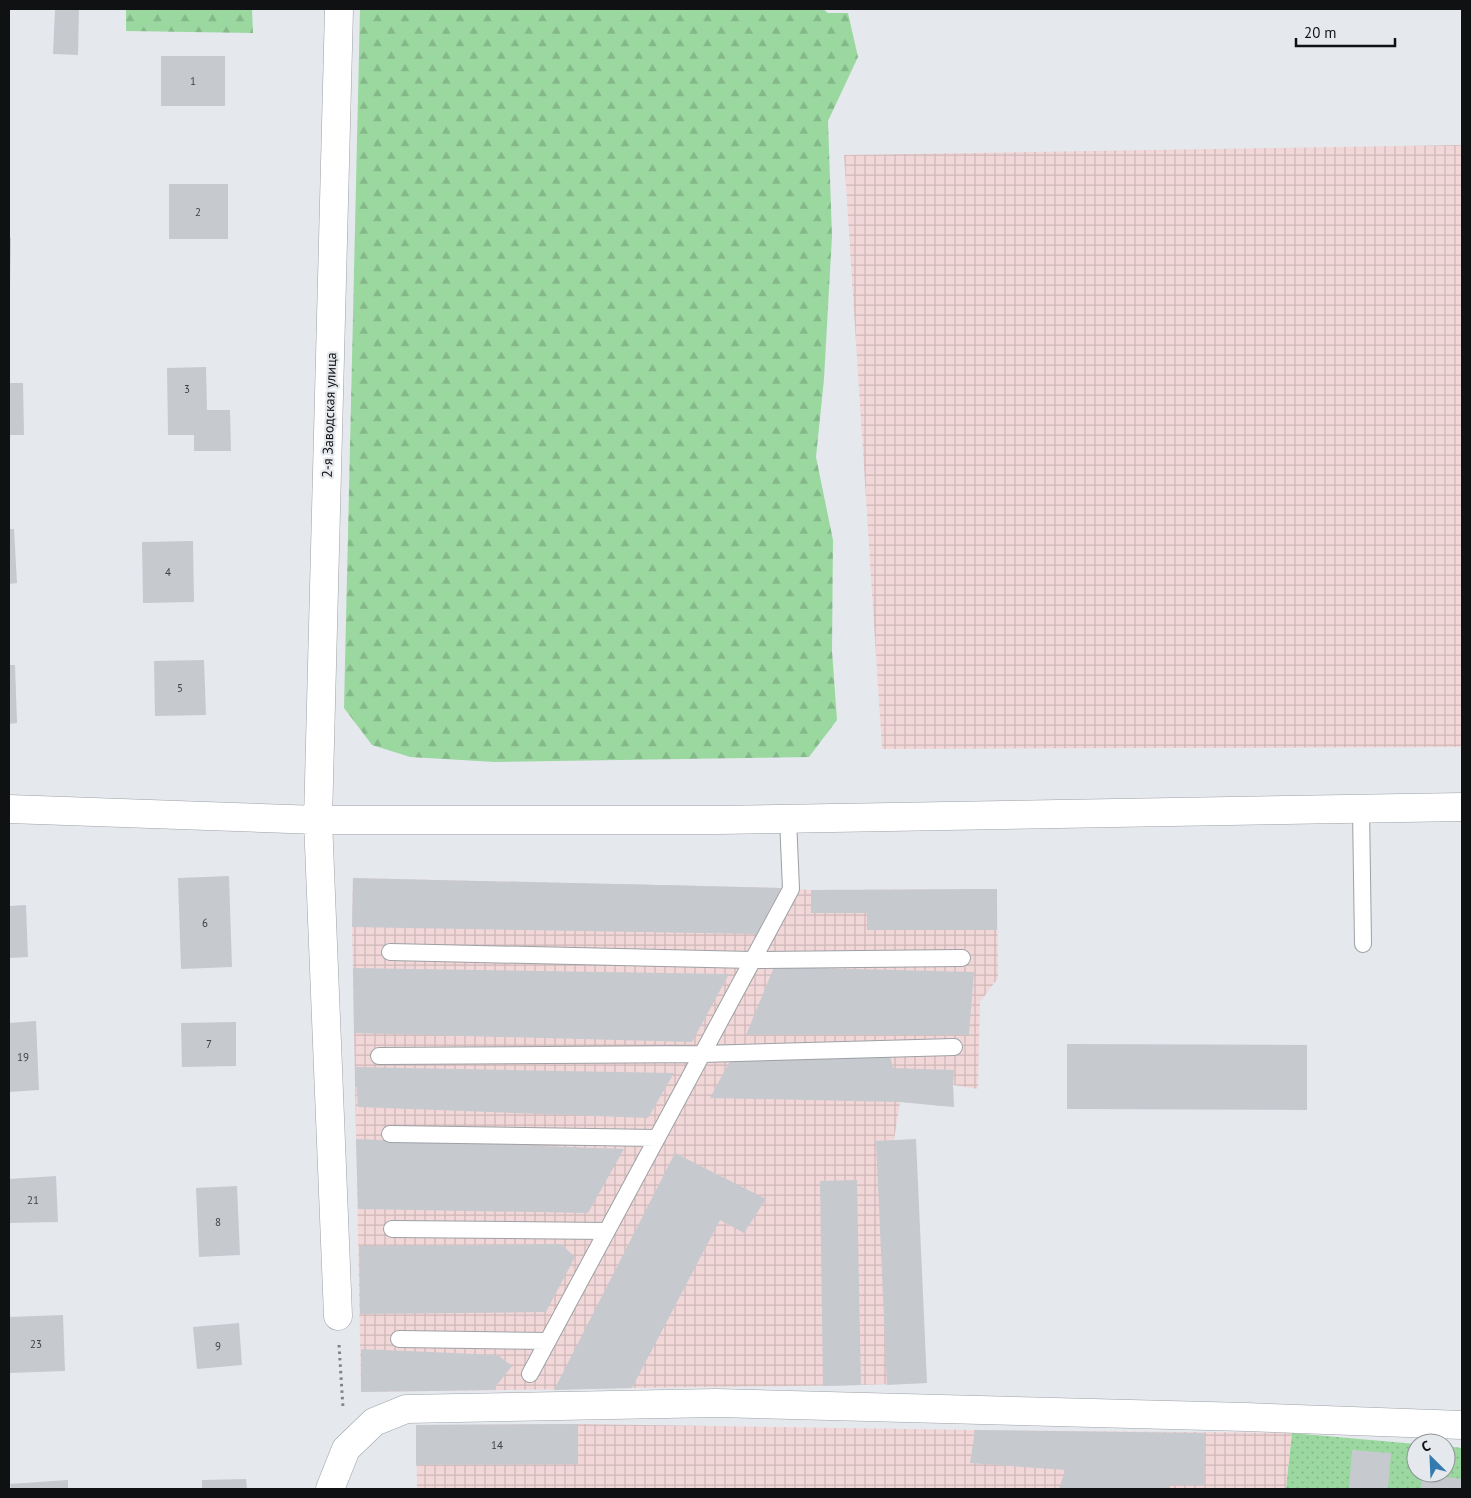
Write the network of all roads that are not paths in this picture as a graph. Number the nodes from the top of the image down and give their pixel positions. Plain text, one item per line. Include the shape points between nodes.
1 (339, 9) edge
2 (1462, 807) edge
3 (9, 809) edge
4 (1361, 809) junction
5 (788, 819) junction
6 (318, 820) junction
7 (1363, 944) dead end
8 (390, 952) dead end
9 (962, 958) dead end
10 (752, 960) junction
11 (954, 1047) dead end
12 (702, 1054) junction
13 (379, 1056) dead end
14 (390, 1134) dead end
15 (657, 1138) junction
16 (392, 1229) dead end
17 (607, 1231) junction
18 (338, 1316) road end
19 (399, 1339) dead end
20 (548, 1341) junction
21 (530, 1374) dead end
22 (1462, 1425) edge
23 (330, 1489) edge

1 - 6 street, 2-я Заводская улица
2 - 4 street
3 - 6 street
4 - 5 street
4 - 7 lane
5 - 6 street
5 - 10 lane via 791,889
6 - 18 street, 2-я Заводская улица
8 - 10 lane
9 - 10 lane
10 - 12 lane
11 - 12 lane
12 - 13 lane
12 - 15 lane
14 - 15 lane
15 - 17 lane
16 - 17 lane
17 - 20 lane
19 - 20 lane
20 - 21 lane
22 - 23 street via 717,1403 406,1409 374,1422 346,1449

